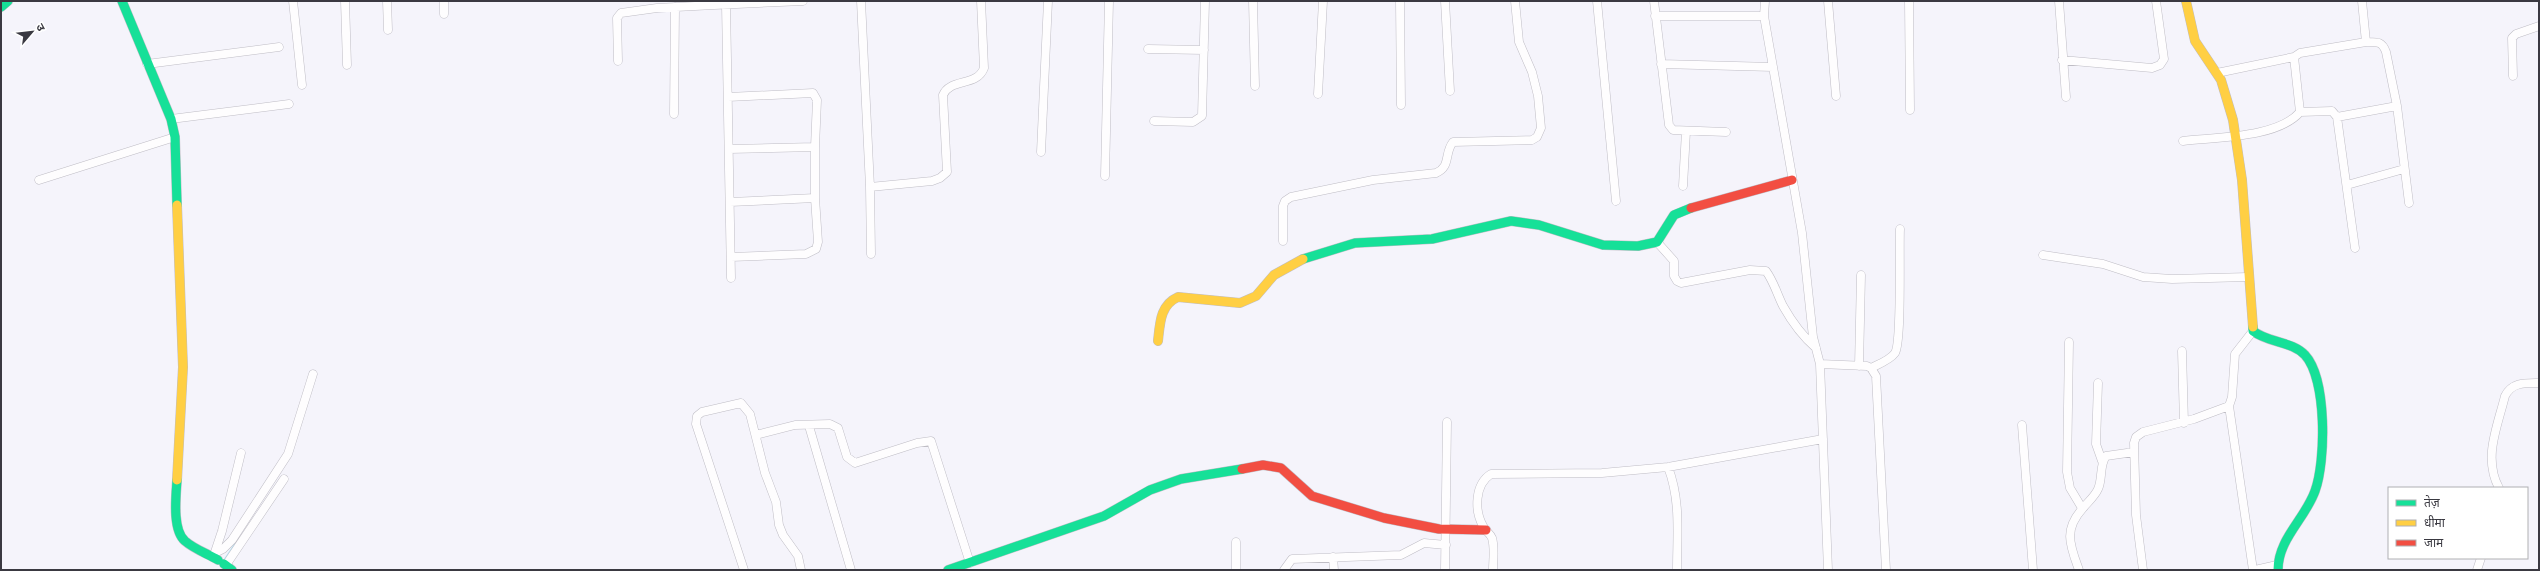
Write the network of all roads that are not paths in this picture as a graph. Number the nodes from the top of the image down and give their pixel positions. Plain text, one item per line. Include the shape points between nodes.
1 (8, 1) edge
2 (122, 1) edge
3 (293, 1) edge
4 (345, 1) edge
5 (387, 1) edge
6 (444, 1) edge
7 (803, 1) edge
8 (861, 1) edge
9 (981, 1) edge
10 (1048, 1) edge
11 (1109, 1) edge
12 (1205, 1) edge
13 (1253, 1) edge
14 (1323, 1) edge
15 (1400, 1) edge
16 (1445, 1) edge
17 (1514, 1) edge
18 (1597, 1) edge
19 (1654, 1) edge
20 (1765, 1) edge
21 (1828, 1) edge
22 (1909, 1) edge
23 (2059, 1) edge
24 (2156, 1) edge
25 (2186, 1) edge
26 (2362, 1) edge
27 (714, 3) edge
28 (657, 4) edge
29 (726, 5) junction
30 (1, 7) edge
31 (675, 7) junction
32 (444, 14) dead end
33 (1655, 16) junction
34 (1764, 16) junction
35 (2539, 26) edge
36 (388, 30) dead end
37 (2366, 42) junction
38 (279, 47) dead end
39 (1148, 49) dead end
40 (1204, 50) junction
41 (2294, 56) junction
42 (2062, 60) junction
43 (618, 61) dead end
44 (147, 64) junction
45 (347, 64) dead end
46 (1661, 64) junction
47 (1774, 67) junction
48 (2217, 73) junction
49 (2513, 76) dead end
50 (302, 85) dead end
51 (1255, 86) dead end
52 (1450, 91) dead end
53 (1318, 94) dead end
54 (1836, 96) dead end
55 (728, 97) junction
56 (2066, 97) dead end
57 (289, 104) dead end
58 (1401, 105) dead end
59 (2397, 106) junction
60 (1910, 110) dead end
61 (2300, 112) junction
62 (674, 114) dead end
63 (2337, 117) junction
64 (171, 119) junction
65 (1154, 121) dead end
66 (1686, 131) junction
67 (1726, 132) dead end
68 (2234, 136) junction
69 (175, 137) junction
70 (2183, 141) dead end
71 (815, 147) junction
72 (729, 149) junction
73 (1041, 152) dead end
74 (2404, 169) junction
75 (1105, 176) dead end
76 (39, 180) dead end
77 (1792, 180) junction
78 (2346, 185) junction
79 (1683, 186) dead end
80 (870, 187) junction
81 (815, 198) junction
82 (1616, 201) dead end
83 (730, 202) junction
84 (2409, 203) dead end
85 (1900, 229) dead end
86 (1283, 240) dead end
87 (1656, 242) junction
88 (2355, 248) dead end
89 (871, 254) dead end
90 (2043, 256) dead end
91 (731, 257) junction
92 (1861, 275) dead end
93 (2248, 277) junction
94 (731, 278) dead end
95 (2253, 331) junction
96 (1158, 341) dead end
97 (2069, 342) dead end
98 (1816, 348) junction
99 (2182, 351) dead end
100 (1820, 364) junction
101 (1859, 366) junction
102 (1871, 368) junction
103 (314, 374) dead end
104 (2098, 383) dead end
105 (2539, 383) edge
106 (2228, 406) junction
107 (1447, 422) dead end
108 (2184, 423) junction
109 (2022, 425) dead end
110 (809, 426) junction
111 (756, 435) junction
112 (1823, 439) junction
113 (2134, 452) junction
114 (241, 453) dead end
115 (2102, 461) junction
116 (1668, 467) junction
117 (284, 479) dead end
118 (2499, 487) edge
119 (2082, 508) junction
120 (1447, 529) junction
121 (1486, 530) junction
122 (1236, 542) dead end
123 (1446, 545) junction
124 (1333, 557) junction
125 (2481, 559) edge
126 (221, 562) edge
127 (970, 562) junction
128 (2278, 568) edge
129 (744, 570) edge
130 (801, 570) edge
131 (850, 570) edge
132 (948, 570) edge
133 (1236, 570) edge
134 (1284, 570) edge
135 (1334, 570) edge
136 (1445, 570) edge
137 (1493, 570) edge
138 (1676, 570) edge
139 (1828, 570) edge
140 (1886, 570) edge
141 (2032, 570) edge
142 (2079, 570) edge
143 (2143, 570) edge
144 (2254, 570) edge
145 (2477, 570) edge

1 - 30 street
2 - 44 street
3 - 50 street
4 - 45 street
5 - 36 street
6 - 32 street
7 - 29 street
8 - 80 street
9 - 80 street via 984,68 982,74 975,80 949,87 943,95 947,172 932,181
10 - 73 street
11 - 75 street
12 - 40 street
13 - 51 street
14 - 53 street
15 - 58 street
16 - 52 street
17 - 86 street via 1519,42 1532,72 1538,96 1541,128 1537,137 1532,140 1453,142 1443,170 1436,173 1373,180 1291,197 1285,200 1283,206
18 - 82 street
19 - 33 street
20 - 34 street
21 - 54 street
22 - 60 street
23 - 42 street
24 - 42 street via 2164,59 2160,65 2152,68
25 - 48 street via 2190,29
26 - 37 street
27 - 29 street
27 - 31 street
28 - 31 street
28 - 43 street via 625,12 617,18
29 - 55 street
31 - 62 street
33 - 34 street
33 - 46 street
34 - 47 street
35 - 49 street via 2516,34 2512,38
37 - 41 street
37 - 59 street via 2378,42 2383,45
38 - 44 street
39 - 40 street
40 - 65 street via 1200,119 1193,122
41 - 48 street
41 - 61 street
42 - 56 street
44 - 64 street
46 - 47 street
46 - 66 street via 1668,125 1673,130
47 - 77 street
48 - 68 street via 2225,89
55 - 71 street via 813,93 817,100
55 - 72 street
57 - 64 street
59 - 63 street
59 - 74 street
61 - 63 street via 2332,111
61 - 68 street via 2294,119 2276,128
63 - 78 street
64 - 69 street
66 - 67 street
66 - 79 street
68 - 70 street
68 - 93 street via 2244,184
69 - 76 street
69 - 126 street via 183,367 175,511 180,535 185,541
71 - 72 street
71 - 81 street
72 - 83 street
74 - 78 street
74 - 84 street
77 - 87 street via 1709,202 1674,215
77 - 98 street via 1802,233
78 - 88 street
80 - 89 street
81 - 83 street
81 - 91 street via 818,242 816,249 806,254
83 - 91 street
85 - 102 street via 1896,352
87 - 96 street via 1644,246 1614,247 1586,243 1521,221 1432,239 1355,242 1316,253 1287,266 1274,275 1250,301 1240,303 1178,297 1170,300 1162,312
87 - 98 street via 1674,261 1674,276 1681,283 1750,270 1766,270 1783,306 1803,336
90 - 93 street via 2103,264 2143,277
91 - 94 street
92 - 101 street
93 - 95 street
95 - 106 street via 2235,354 2232,397
95 - 128 street via 2259,338 2300,350 2306,355 2313,368 2321,406 2319,473 2315,490 2283,548
97 - 119 street via 2067,472 2070,488
98 - 100 street
99 - 108 street
100 - 101 street
100 - 112 street
101 - 102 street
102 - 140 street via 1875,372 1877,384
103 - 126 street via 291,446 281,466 232,540 223,549
104 - 115 street via 2096,444 2097,453
105 - 118 street via 2517,384 2508,390 2505,396 2491,451 2490,468
106 - 108 street
106 - 144 street
107 - 120 street
108 - 113 street via 2144,432 2136,437
109 - 141 street
110 - 111 street via 795,425
110 - 127 street via 830,424 838,428 847,458 855,464 917,443 931,442
110 - 131 street
111 - 129 street via 750,414 741,404 702,412 697,416 700,442 715,478
111 - 130 street via 776,502 779,525 798,556
112 - 116 street
112 - 139 street
113 - 115 street via 2111,454
113 - 143 street via 2136,515
114 - 126 street
115 - 119 street via 2098,488
116 - 121 street via 1602,473 1491,474 1482,481 1478,500 1480,520
116 - 138 street via 1676,488
117 - 126 street
119 - 142 street via 2071,523 2069,532
120 - 121 street
120 - 123 street
120 - 127 street via 1384,518 1330,503 1312,496 1281,468 1262,465 1181,479 1150,490 1104,516
121 - 137 street via 1494,546
122 - 133 street
123 - 124 street via 1424,543 1401,555
123 - 136 street
124 - 134 street via 1292,560
124 - 135 street
125 - 145 street
127 - 132 street
128 - 144 street

